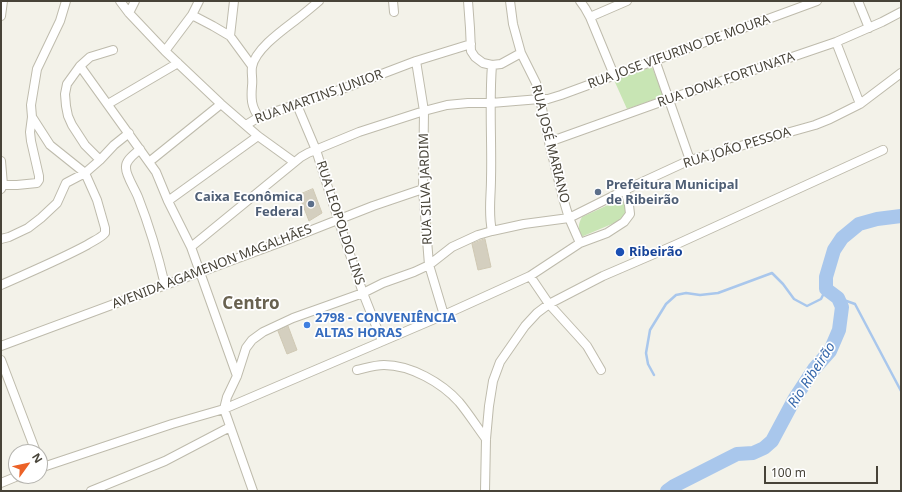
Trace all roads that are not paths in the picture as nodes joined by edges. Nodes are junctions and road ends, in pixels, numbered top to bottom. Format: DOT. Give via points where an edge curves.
graph roads {
  1 [pos="3,1"];
  2 [pos="66,1"];
  3 [pos="120,1"];
  4 [pos="135,1"];
  5 [pos="199,1"];
  6 [pos="234,1"];
  7 [pos="319,1"];
  8 [pos="392,1"];
  9 [pos="468,1"];
  10 [pos="510,1"];
  11 [pos="580,1"];
  12 [pos="627,1"];
  13 [pos="817,1"];
  14 [pos="858,1"];
  15 [pos="394,12"];
  16 [pos="901,12"];
  17 [pos="129,13"];
  18 [pos="1,16"];
  19 [pos="192,16"];
  20 [pos="590,17"];
  21 [pos="869,28"];
  22 [pos="230,36"];
  23 [pos="836,42"];
  24 [pos="471,44"];
  25 [pos="113,50"];
  26 [pos="166,51"];
  27 [pos="521,53"];
  28 [pos="655,60"];
  29 [pos="416,61"];
  30 [pos="178,63"];
  31 [pos="492,65"];
  32 [pos="80,66"];
  33 [pos="252,66"];
  34 [pos="901,73"];
  35 [pos="614,75"];
  36 [pos="540,99"];
  37 [pos="669,99"];
  38 [pos="491,103"];
  39 [pos="108,104"];
  40 [pos="221,104"];
  41 [pos="860,104"];
  42 [pos="297,105"];
  43 [pos="424,111"];
  44 [pos="32,117"];
  45 [pos="259,117"];
  46 [pos="246,126"];
  47 [pos="129,133"];
  48 [pos="258,136"];
  49 [pos="548,142"];
  50 [pos="140,149"];
  51 [pos="316,150"];
  52 [pos="883,150"];
  53 [pos="100,160"];
  54 [pos="690,160"];
  55 [pos="1,162"];
  56 [pos="149,162"];
  57 [pos="294,162"];
  58 [pos="85,173"];
  59 [pos="2,187"];
  60 [pos="423,189"];
  61 [pos="625,190"];
  62 [pos="168,201"];
  63 [pos="569,218"];
  64 [pos="338,219"];
  65 [pos="492,231"];
  66 [pos="1,239"];
  67 [pos="580,243"];
  68 [pos="191,247"];
  69 [pos="428,265"];
  70 [pos="199,272"];
  71 [pos="530,276"];
  72 [pos="1,285"];
  73 [pos="165,285"];
  74 [pos="363,293"];
  75 [pos="549,304"];
  76 [pos="444,315"];
  77 [pos="382,341"];
  78 [pos="1,346"];
  79 [pos="1,360"];
  80 [pos="357,370"];
  81 [pos="601,370"];
  82 [pos="237,376"];
  83 [pos="224,409"];
  84 [pos="230,427"];
  85 [pos="486,439"];
  86 [pos="33,444"];
  87 [pos="48,463"];
  88 [pos="91,491"];
  89 [pos="253,491"];
  90 [pos="485,491"];
  1 -- 18 [label="street"];
  2 -- 44 [label="street" via="60,21 38,69 31,105"];
  3 -- 17 [label="street, RUA MARTINS JUNIOR"];
  4 -- 17 [label="street"];
  5 -- 19 [label="street"];
  6 -- 22 [label="street"];
  7 -- 33 [label="street" via="273,38 259,52"];
  8 -- 15 [label="street"];
  9 -- 24 [label="street"];
  10 -- 27 [label="street, RUA JOSÉ MARIANO"];
  11 -- 20 [label="street"];
  12 -- 20 [label="street"];
  13 -- 28 [label="street, RUA JOSE VIFURINO DE MOURA"];
  14 -- 21 [label="street"];
  16 -- 21 [label="street, RUA DONA FORTUNATA"];
  17 -- 26 [label="street, RUA MARTINS JUNIOR"];
  19 -- 22 [label="street"];
  19 -- 26 [label="street"];
  20 -- 35 [label="street"];
  21 -- 23 [label="street, RUA DONA FORTUNATA"];
  22 -- 33 [label="street"];
  23 -- 37 [label="street, RUA DONA FORTUNATA"];
  23 -- 41 [label="street"];
  24 -- 29 [label="street, RUA MARTINS JUNIOR"];
  24 -- 31 [label="street" via="471,51 475,57 483,63"];
  25 -- 32 [label="street" via="90,57"];
  26 -- 30 [label="street, RUA MARTINS JUNIOR"];
  27 -- 31 [label="street" via="501,64"];
  27 -- 36 [label="street, RUA JOSÉ MARIANO" via="536,83"];
  28 -- 35 [label="street, RUA JOSE VIFURINO DE MOURA"];
  28 -- 37 [label="street"];
  29 -- 42 [label="street, RUA MARTINS JUNIOR"];
  29 -- 43 [label="street, RUA SILVA JARDIM"];
  30 -- 39 [label="street"];
  30 -- 40 [label="street, RUA MARTINS JUNIOR"];
  31 -- 38 [label="street"];
  32 -- 39 [label="street"];
  32 -- 53 [label="street" via="67,84 65,94 68,116 85,144"];
  33 -- 45 [label="street" via="252,103"];
  34 -- 41 [label="street, RUA JOÃO PESSOA"];
  35 -- 36 [label="street, RUA JOSE VIFURINO DE MOURA" via="561,95"];
  36 -- 38 [label="street, RUA JOSE VIFURINO DE MOURA"];
  36 -- 49 [label="street, RUA JOSÉ MARIANO"];
  37 -- 49 [label="street, RUA DONA FORTUNATA"];
  37 -- 54 [label="street"];
  38 -- 43 [label="street, RUA JOSE VIFURINO DE MOURA" via="447,105"];
  38 -- 65 [label="street" via="489,217"];
  39 -- 47 [label="street"];
  40 -- 46 [label="street, RUA MARTINS JUNIOR"];
  40 -- 56 [label="street"];
  41 -- 54 [label="street, RUA JOÃO PESSOA" via="815,125"];
  42 -- 45 [label="street, RUA MARTINS JUNIOR"];
  42 -- 51 [label="street, RUA LEOPOLDO LINS"];
  43 -- 51 [label="street, RUA JOSE VIFURINO DE MOURA" via="359,132"];
  43 -- 60 [label="street, RUA SILVA JARDIM"];
  44 -- 58 [label="street" via="50,145"];
  44 -- 59 [label="street" via="30,132 39,180 37,183"];
  45 -- 46 [label="street, RUA MARTINS JUNIOR"];
  46 -- 48 [label="street"];
  47 -- 50 [label="street"];
  47 -- 53 [label="street"];
  48 -- 57 [label="street"];
  48 -- 62 [label="street"];
  49 -- 63 [label="street, RUA JOSÉ MARIANO"];
  50 -- 56 [label="street"];
  50 -- 73 [label="street" via="127,162 126,168 149,229"];
  51 -- 57 [label="street, RUA JOSE VIFURINO DE MOURA"];
  51 -- 64 [label="street, RUA LEOPOLDO LINS"];
  52 -- 75 [label="street" via="603,276"];
  53 -- 58 [label="street"];
  54 -- 61 [label="street, RUA JOÃO PESSOA"];
  55 -- 59 [label="street"];
  56 -- 62 [label="street"];
  57 -- 68 [label="street, RUA JOSE VIFURINO DE MOURA"];
  58 -- 66 [label="street" via="66,183 58,203 41,218 28,228"];
  58 -- 72 [label="street" via="97,200 105,232 81,248"];
  60 -- 64 [label="street, AVENIDA AGAMENON MAGALHÃES"];
  60 -- 69 [label="street, RUA SILVA JARDIM"];
  61 -- 63 [label="street, RUA JOÃO PESSOA"];
  61 -- 67 [label="street" via="630,214 624,222 607,233"];
  62 -- 68 [label="street"];
  63 -- 65 [label="street, RUA JOÃO PESSOA"];
  63 -- 67 [label="street, RUA JOSÉ MARIANO"];
  64 -- 70 [label="street, AVENIDA AGAMENON MAGALHÃES"];
  64 -- 74 [label="street, RUA LEOPOLDO LINS"];
  65 -- 69 [label="street, RUA JOÃO PESSOA" via="452,247"];
  67 -- 71 [label="street"];
  68 -- 70 [label="street"];
  69 -- 74 [label="street, RUA JOÃO PESSOA"];
  69 -- 76 [label="street, RUA SILVA JARDIM"];
  70 -- 73 [label="street, AVENIDA AGAMENON MAGALHÃES"];
  70 -- 82 [label="street"];
  71 -- 75 [label="street"];
  71 -- 76 [label="street"];
  73 -- 78 [label="street, AVENIDA AGAMENON MAGALHÃES"];
  74 -- 77 [label="street, RUA LEOPOLDO LINS"];
  74 -- 82 [label="street, RUA JOÃO PESSOA" via="262,332 246,348"];
  75 -- 81 [label="street" via="587,346"];
  75 -- 85 [label="street" via="525,326 500,362 493,381"];
  76 -- 77 [label="street"];
  77 -- 83 [label="street"];
  79 -- 86 [label="street"];
  80 -- 85 [label="street" via="384,365 418,372 449,393"];
  82 -- 83 [label="street, RUA JOÃO PESSOA"];
  83 -- 84 [label="street"];
  83 -- 87 [label="street"];
  84 -- 88 [label="street" via="165,461"];
  84 -- 89 [label="street"];
  85 -- 90 [label="street"];
}
